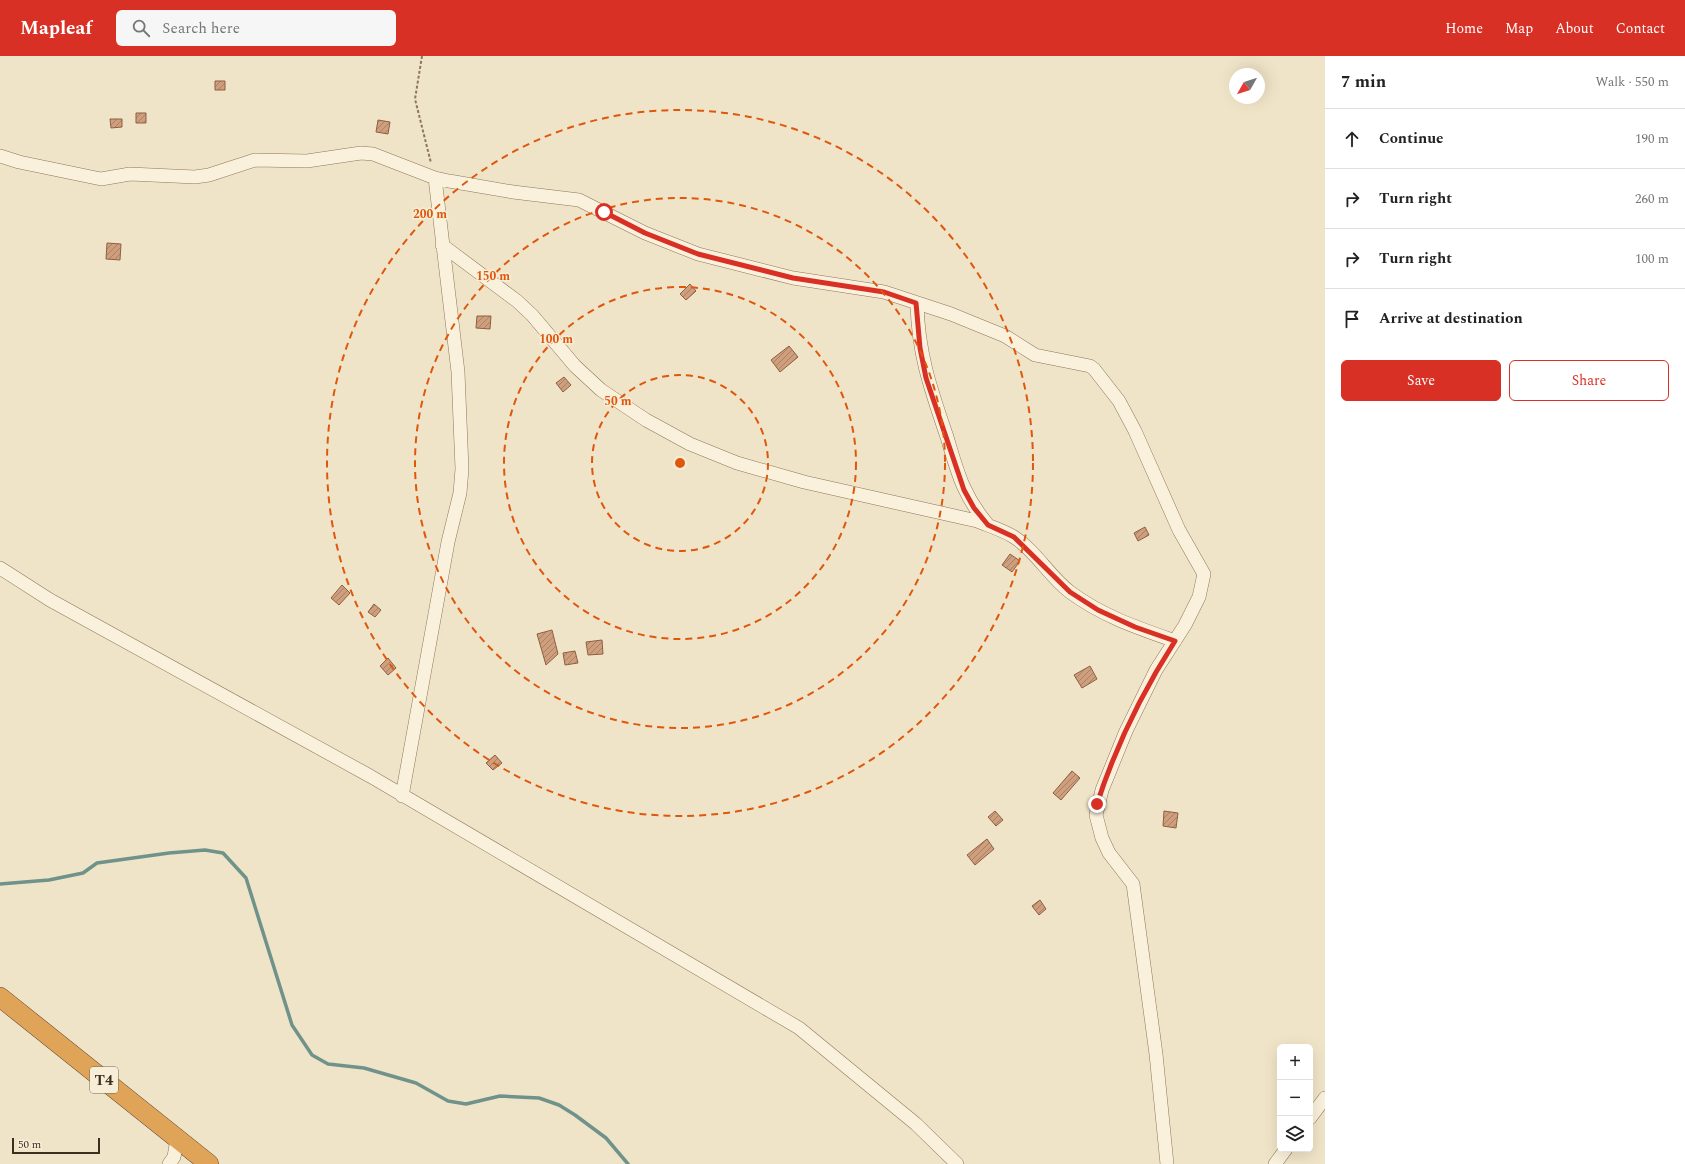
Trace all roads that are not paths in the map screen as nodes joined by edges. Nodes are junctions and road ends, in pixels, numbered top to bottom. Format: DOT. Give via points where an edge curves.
graph roads {
  1 [pos="0,156"];
  2 [pos="435,178"];
  3 [pos="442,245"];
  4 [pos="916,303"];
  5 [pos="988,525"];
  6 [pos="0,568"];
  7 [pos="1175,641"];
  8 [pos="402,796"];
  9 [pos="0,996"];
  10 [pos="1325,1098"];
  11 [pos="1312,1116"];
  12 [pos="177,1139"];
  13 [pos="1284,1152"];
  14 [pos="169,1164"];
  15 [pos="208,1164"];
  16 [pos="957,1164"];
  17 [pos="1167,1164"];
  18 [pos="1275,1164"];
  1 -- 2 [label="street" via="101,179 130,174 195,177 255,160 307,160 361,153 373,154"];
  2 -- 3 [label="street"];
  2 -- 4 [label="street" via="513,192 579,200 645,233 698,254 793,278 884,292"];
  3 -- 5 [label="street" via="517,300 575,366 601,390 646,420 690,444 737,463 797,480"];
  3 -- 8 [label="street" via="458,372 462,469 460,493 448,542"];
  4 -- 5 [label="street" via="920,348 936,409 964,490"];
  4 -- 7 [label="street" via="1005,336 1035,355 1090,366 1119,401 1179,530 1204,574 1199,597"];
  5 -- 7 [label="street" via="1014,537 1070,592 1098,610"];
  6 -- 8 [label="street" via="50,600"];
  7 -- 17 [label="street" via="1156,670 1126,731 1102,790 1096,815 1109,853 1133,884 1154,1039"];
  8 -- 16 [label="street" via="799,1028 916,1124"];
  9 -- 12 [label="highway, T4"];
  10 -- 11 [label="street"];
  12 -- 14 [label="street" via="174,1157"];
  12 -- 15 [label="highway, T4"];
  13 -- 18 [label="street"];
}
